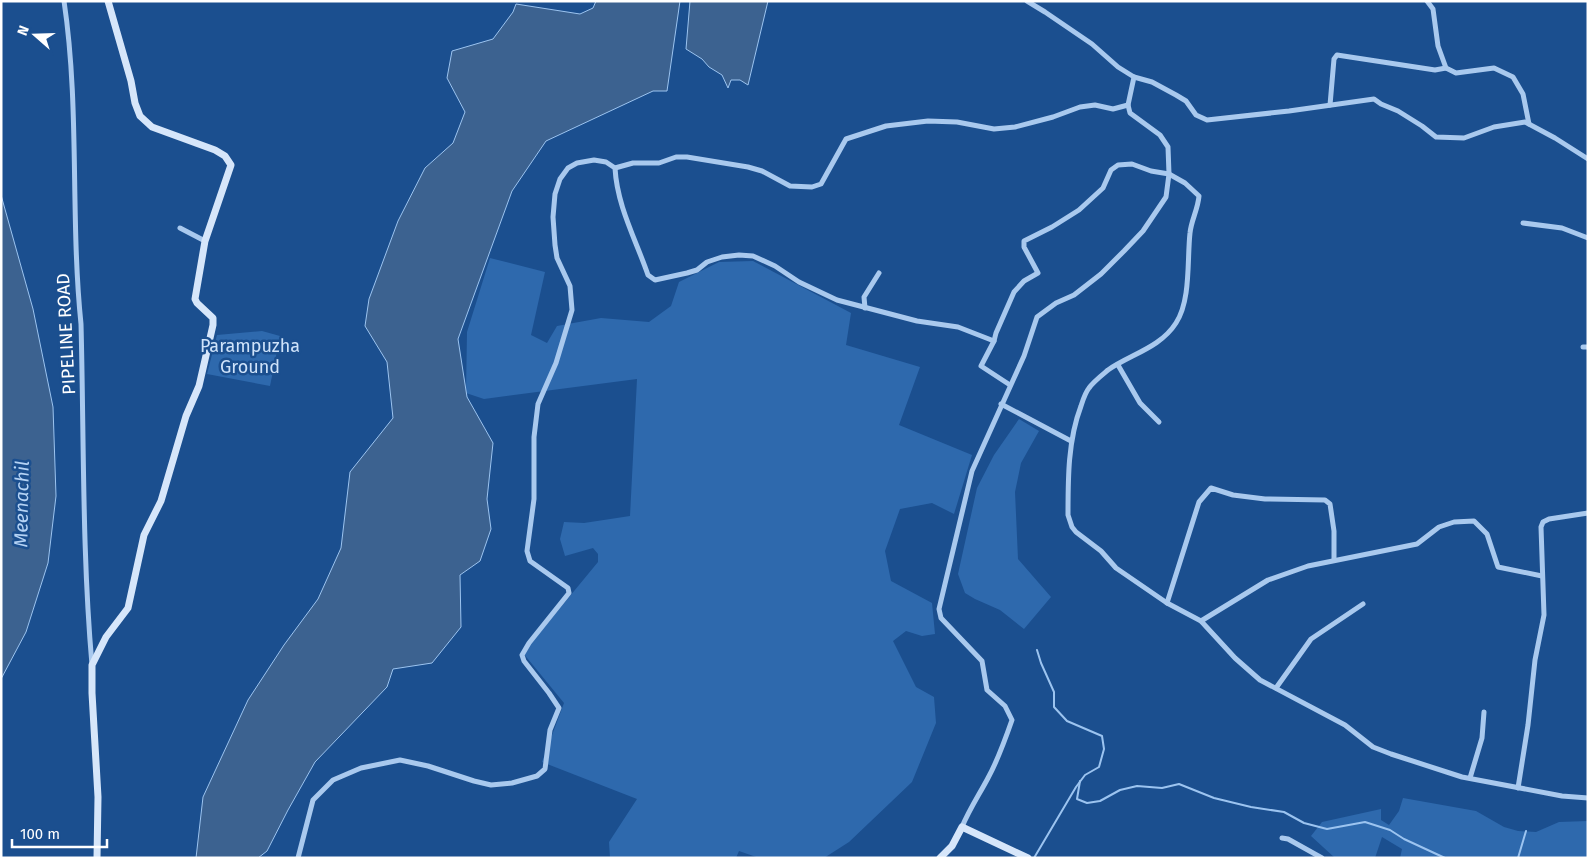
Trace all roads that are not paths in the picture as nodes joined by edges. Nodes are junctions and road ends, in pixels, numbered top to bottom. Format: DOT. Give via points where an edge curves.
graph roads {
  1 [pos="64,1"];
  2 [pos="108,1"];
  3 [pos="1027,1"];
  4 [pos="1427,1"];
  5 [pos="1446,68"];
  6 [pos="1134,77"];
  7 [pos="1128,105"];
  8 [pos="1330,105"];
  9 [pos="1529,124"];
  10 [pos="1588,159"];
  11 [pos="615,168"];
  12 [pos="1169,174"];
  13 [pos="1523,223"];
  14 [pos="180,228"];
  15 [pos="1588,238"];
  16 [pos="205,241"];
  17 [pos="879,272"];
  18 [pos="865,308"];
  19 [pos="994,341"];
  20 [pos="1118,365"];
  21 [pos="1010,385"];
  22 [pos="1001,404"];
  23 [pos="1158,422"];
  24 [pos="1072,441"];
  25 [pos="1588,513"];
  26 [pos="1334,560"];
  27 [pos="1542,576"];
  28 [pos="1167,603"];
  29 [pos="1363,604"];
  30 [pos="1201,622"];
  31 [pos="92,665"];
  32 [pos="1276,688"];
  33 [pos="1484,712"];
  34 [pos="1470,778"];
  35 [pos="1518,788"];
  36 [pos="1588,798"];
  37 [pos="962,827"];
  38 [pos="1282,838"];
  39 [pos="97,858"];
  40 [pos="298,858"];
  41 [pos="940,858"];
  42 [pos="1028,858"];
  43 [pos="1322,858"];
  1 -- 31 [label="street, PIPELINE ROAD" via="73,114 85,546"];
  2 -- 16 [label="main road" via="140,116 152,127 215,150 225,156 230,165"];
  3 -- 6 [label="street" via="1092,44"];
  4 -- 5 [label="street" via="1432,9 1438,46"];
  5 -- 8 [label="street" via="1434,70 1337,55"];
  5 -- 9 [label="street" via="1456,73 1494,68 1513,77 1523,94"];
  6 -- 7 [label="street"];
  6 -- 8 [label="street" via="1152,82 1186,101 1196,115 1207,120"];
  7 -- 11 [label="street" via="1113,109 1095,105 1080,107 1015,127 994,129 928,121 886,126 846,139 821,184 812,187 790,186 762,171 739,164 687,157"];
  7 -- 12 [label="street" via="1130,113 1160,135 1168,147"];
  8 -- 9 [label="street" via="1374,99 1436,137 1464,138 1494,127"];
  9 -- 10 [label="street"];
  11 -- 18 [label="street" via="625,216 648,275 655,280 697,270 722,257 753,256 826,296"];
  11 -- 40 [label="street" via="594,160 568,168 560,179 553,217 557,258 570,286 572,310 556,363 538,404 534,437 534,499 527,552 530,561 568,588 569,593 522,655 559,708 550,730 544,769 537,776 491,785 400,760 361,768 333,780 313,800"];
  12 -- 19 [label="street" via="1132,164 1118,165 1111,170 1103,188 1080,210 1024,240 1024,247 1038,273 1014,292"];
  12 -- 20 [label="street" via="1199,196 1190,231 1184,306 1168,334"];
  12 -- 21 [label="street" via="1166,197 1124,251 1074,295 1037,317"];
  13 -- 15 [label="street" via="1562,228"];
  14 -- 16 [label="street"];
  16 -- 31 [label="main road" via="195,301 213,318 213,325 199,386 186,416 160,501 144,535 128,608 106,637"];
  17 -- 18 [label="street" via="864,297"];
  18 -- 19 [label="street" via="958,327"];
  19 -- 21 [label="street" via="981,366"];
  20 -- 23 [label="street" via="1140,402"];
  20 -- 24 [label="street" via="1089,388 1075,422"];
  21 -- 22 [label="street"];
  22 -- 24 [label="street"];
  22 -- 37 [label="street" via="972,471 939,609 941,618 982,661 987,690 1005,706 1012,720 988,780"];
  24 -- 28 [label="street" via="1068,515 1072,527 1116,568"];
  25 -- 27 [label="street" via="1544,522 1541,527"];
  26 -- 27 [label="street" via="1417,544 1439,527 1474,521 1487,534 1498,567"];
  26 -- 28 [label="street" via="1330,504 1325,500 1265,499 1211,488 1199,502"];
  26 -- 30 [label="street" via="1268,580"];
  27 -- 35 [label="street" via="1544,615"];
  28 -- 30 [label="street"];
  29 -- 32 [label="street" via="1311,640"];
  30 -- 32 [label="street" via="1235,658 1260,680"];
  31 -- 39 [label="main road" via="98,797"];
  32 -- 34 [label="street" via="1345,725 1373,747"];
  33 -- 34 [label="street" via="1482,738"];
  34 -- 35 [label="street"];
  35 -- 36 [label="street"];
  37 -- 41 [label="main road" via="952,846"];
  37 -- 42 [label="main road"];
  38 -- 43 [label="street"];
}
